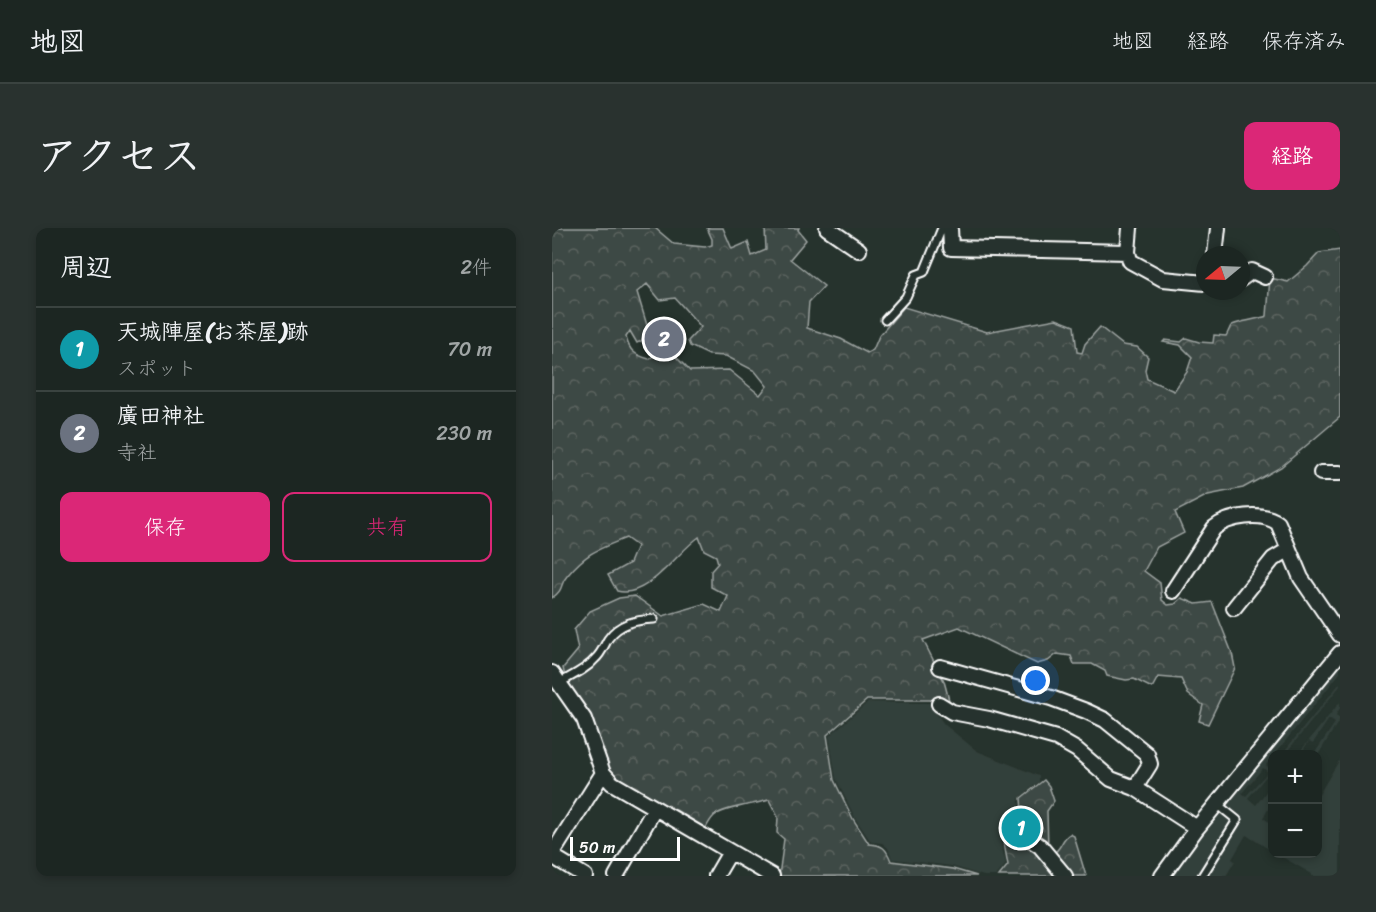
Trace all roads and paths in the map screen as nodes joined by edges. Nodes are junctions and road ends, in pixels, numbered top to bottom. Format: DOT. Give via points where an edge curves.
graph roads {
  1 [pos="827,228"];
  2 [pos="942,228"];
  3 [pos="950,228"];
  4 [pos="1130,228"];
  5 [pos="1218,228"];
  6 [pos="1216,246"];
  7 [pos="858,250"];
  8 [pos="1128,252"];
  9 [pos="1250,272"];
  10 [pos="1265,277"];
  11 [pos="1196,282"];
  12 [pos="885,320"];
  13 [pos="1321,473"];
  14 [pos="1340,473"];
  15 [pos="1288,550"];
  16 [pos="1173,591"];
  17 [pos="1234,608"];
  18 [pos="654,619"];
  19 [pos="1340,635"];
  20 [pos="1340,652"];
  21 [pos="940,667"];
  22 [pos="556,678"];
  23 [pos="939,704"];
  24 [pos="603,773"];
  25 [pos="1135,788"];
  26 [pos="1217,804"];
  27 [pos="655,808"];
  28 [pos="1197,828"];
  29 [pos="1014,829"];
  30 [pos="554,848"];
  31 [pos="730,852"];
  32 [pos="585,876"];
  33 [pos="616,876"];
  34 [pos="716,876"];
  35 [pos="772,876"];
  36 [pos="1065,876"];
  37 [pos="1162,876"];
  38 [pos="1202,876"];
  1 -- 7 [label="street"];
  2 -- 12 [label="lane" via="924,272 916,275 906,297"];
  3 -- 8 [label="street" via="951,248"];
  4 -- 8 [label="street"];
  5 -- 6 [label="street"];
  8 -- 11 [label="street" via="1130,261 1163,279"];
  9 -- 10 [label="street"];
  13 -- 14 [label="street"];
  15 -- 16 [label="street" via="1274,520 1253,517 1220,523"];
  15 -- 17 [label="street" via="1272,559"];
  15 -- 19 [label="street" via="1301,578"];
  18 -- 22 [label="lane" via="634,620 621,627 590,665"];
  20 -- 26 [label="street"];
  21 -- 25 [label="street" via="1051,698 1105,720 1147,754 1150,764"];
  22 -- 24 [label="street" via="584,719"];
  23 -- 25 [label="street" via="952,712 1056,738 1111,779"];
  24 -- 27 [label="street" via="612,783"];
  24 -- 30 [label="street"];
  25 -- 28 [label="street"];
  26 -- 28 [label="street"];
  26 -- 38 [label="lane" via="1238,820"];
  27 -- 31 [label="street"];
  27 -- 33 [label="street"];
  28 -- 37 [label="street"];
  29 -- 36 [label="street" via="1040,846"];
  30 -- 32 [label="street"];
  31 -- 34 [label="street"];
  31 -- 35 [label="street"];
}
